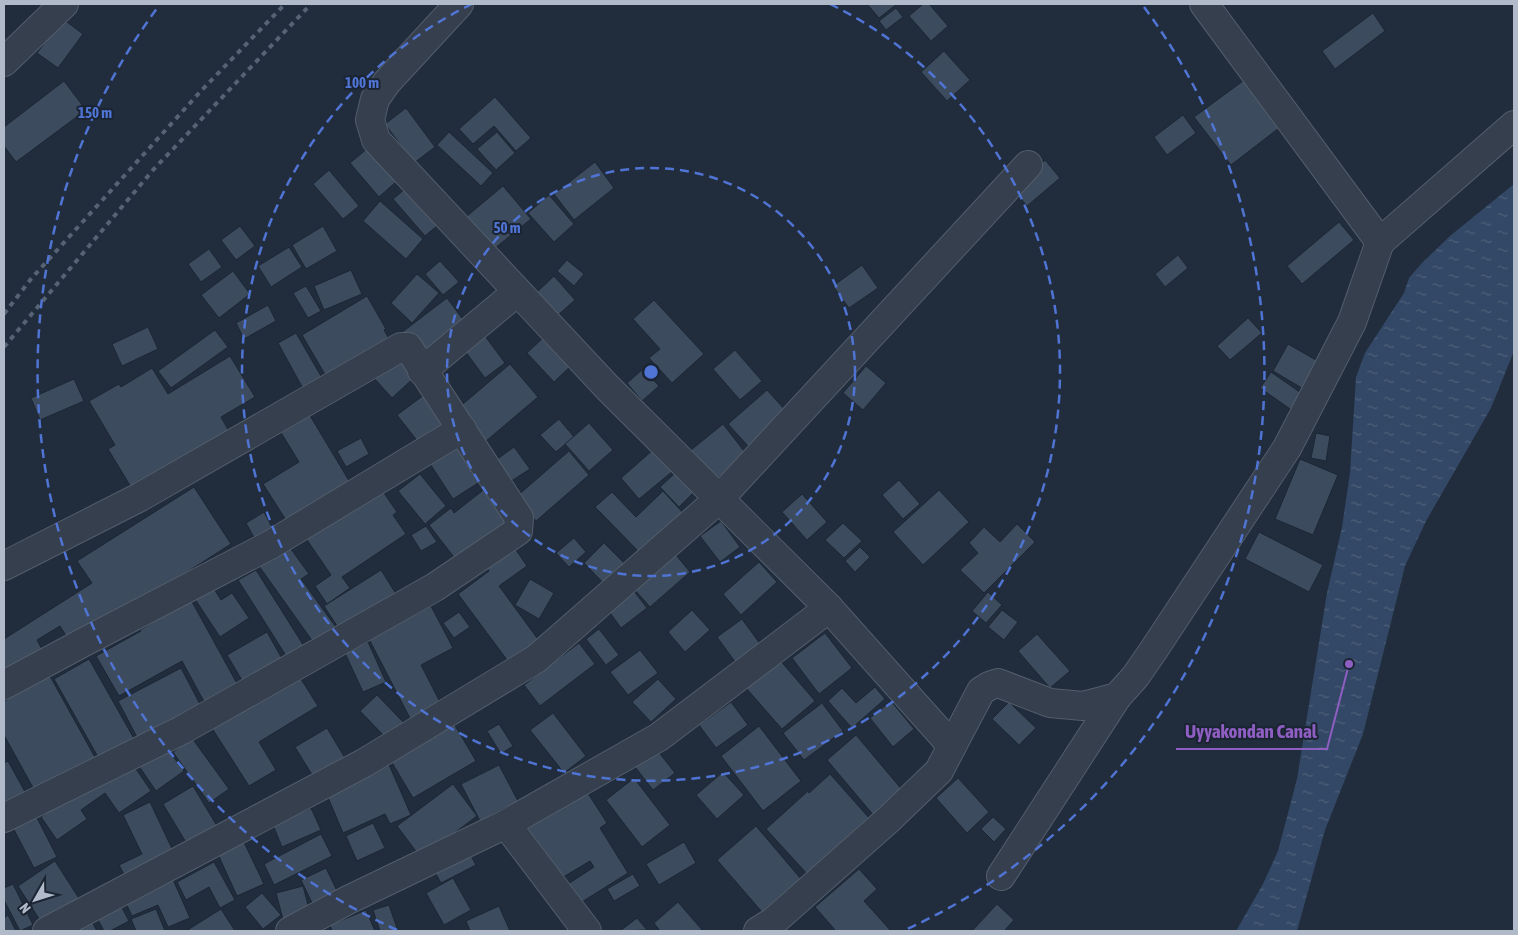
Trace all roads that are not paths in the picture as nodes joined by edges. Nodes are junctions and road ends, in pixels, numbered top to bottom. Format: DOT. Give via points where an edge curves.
graph roads {
  1 [pos="64,4"];
  2 [pos="459,4"];
  3 [pos="1204,4"];
  4 [pos="4,62"];
  5 [pos="1514,125"];
  6 [pos="1028,165"];
  7 [pos="1380,242"];
  8 [pos="517,292"];
  9 [pos="422,370"];
  10 [pos="462,429"];
  11 [pos="720,498"];
  12 [pos="4,566"];
  13 [pos="829,608"];
  14 [pos="4,686"];
  15 [pos="1117,697"];
  16 [pos="952,746"];
  17 [pos="4,818"];
  18 [pos="506,824"];
  19 [pos="1001,876"];
  20 [pos="47,931"];
  21 [pos="290,931"];
  22 [pos="587,931"];
  23 [pos="758,931"];
  1 -- 4 [label="street"];
  2 -- 8 [label="street" via="387,82 375,100 370,120 376,140"];
  3 -- 7 [label="street"];
  5 -- 7 [label="street"];
  6 -- 11 [label="street"];
  7 -- 15 [label="street" via="1352,322 1287,448 1154,651"];
  8 -- 9 [label="street"];
  8 -- 11 [label="street"];
  9 -- 10 [label="street"];
  9 -- 12 [label="street" via="408,347 401,347 140,497"];
  10 -- 14 [label="street" via="270,545"];
  10 -- 17 [label="street" via="519,518 518,531 435,587 182,730"];
  11 -- 13 [label="street"];
  11 -- 20 [label="street" via="536,660 364,763"];
  13 -- 16 [label="street"];
  13 -- 18 [label="street" via="659,737"];
  15 -- 16 [label="street" via="1083,706 1050,703 998,683 981,690"];
  15 -- 19 [label="street"];
  16 -- 23 [label="street" via="939,771 889,819 774,921"];
  18 -- 21 [label="street"];
  18 -- 22 [label="street"];
}
